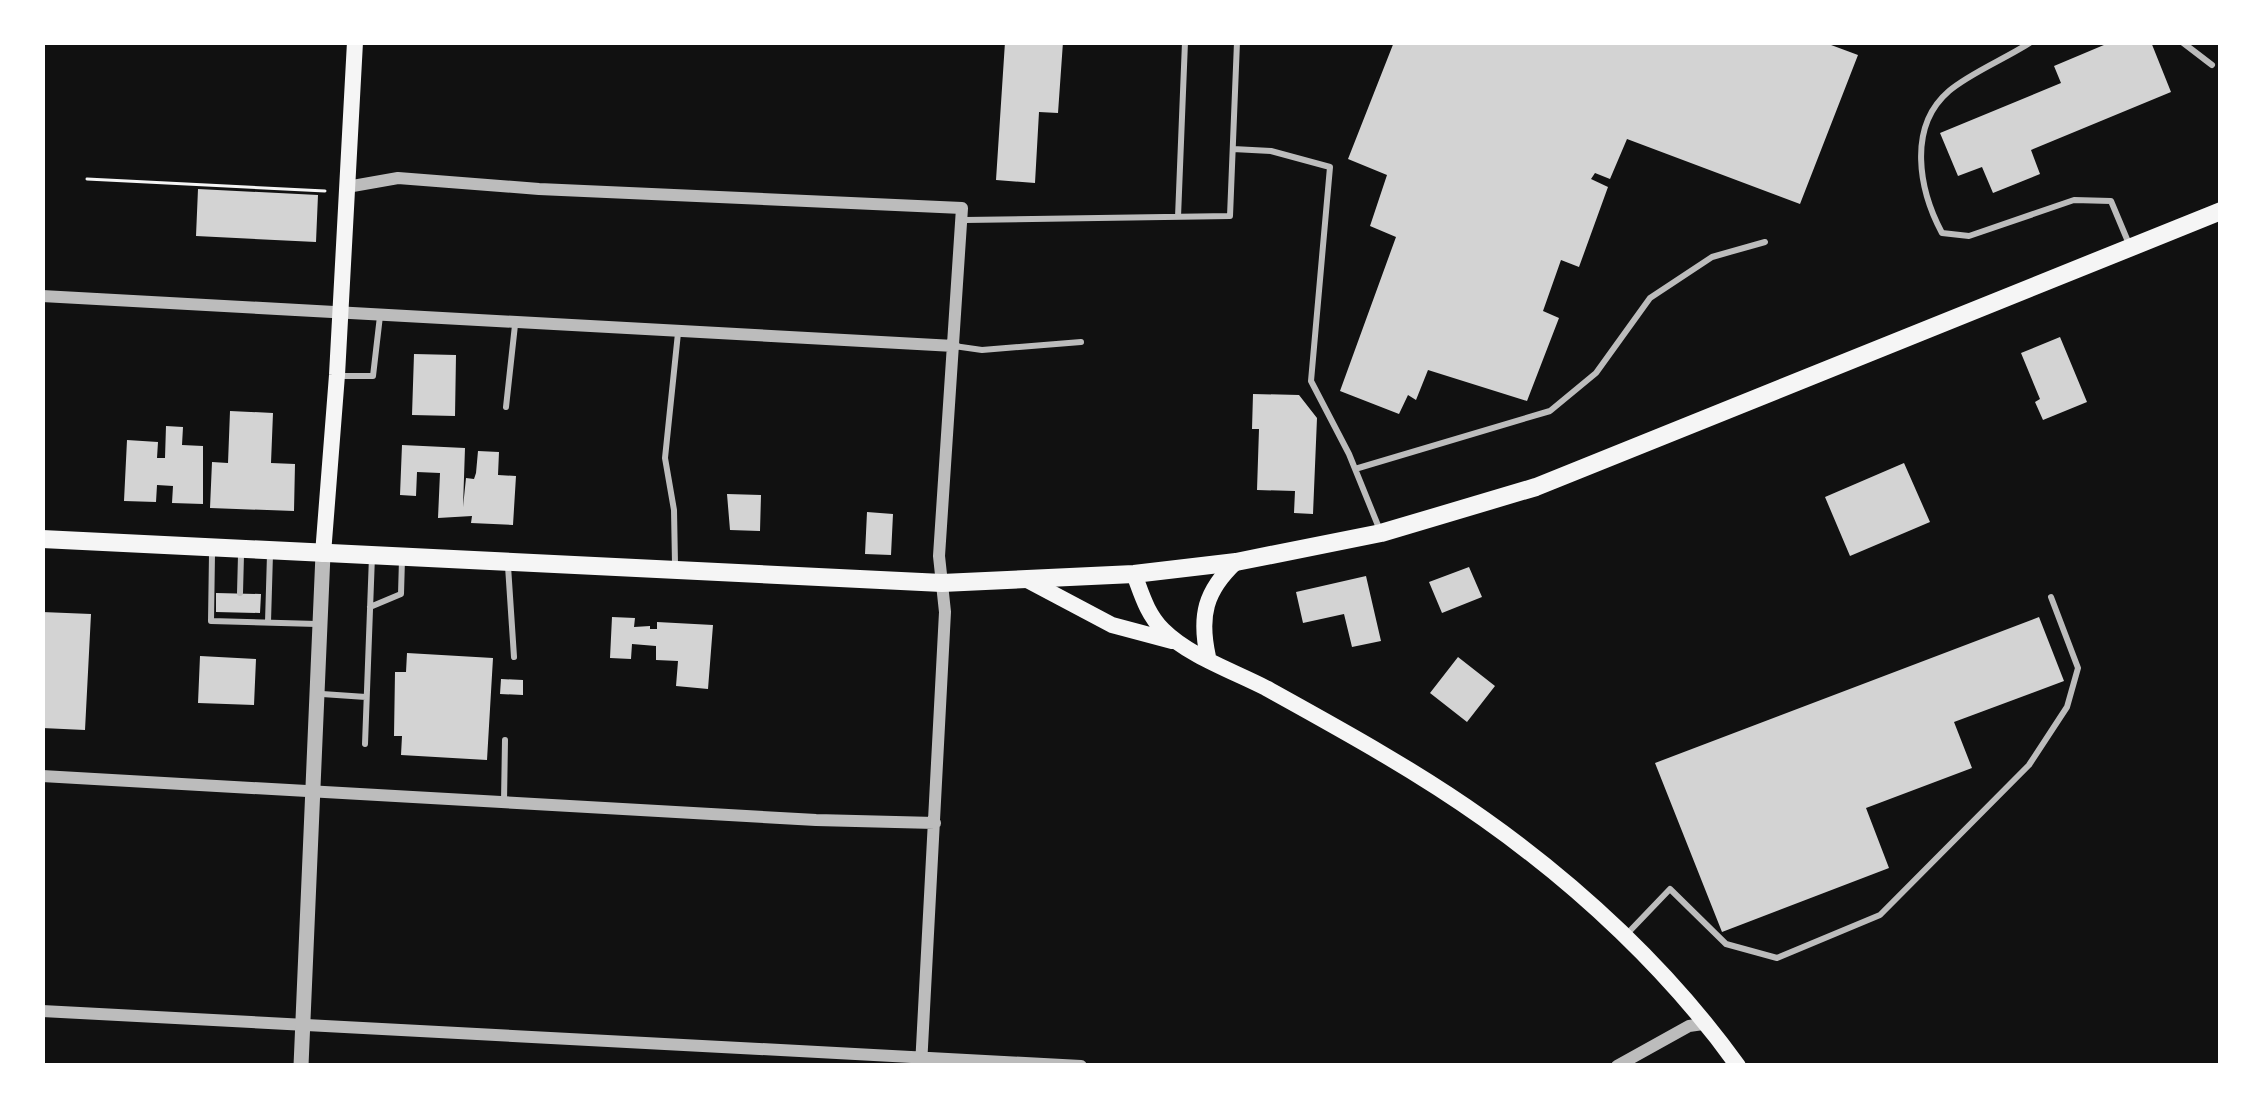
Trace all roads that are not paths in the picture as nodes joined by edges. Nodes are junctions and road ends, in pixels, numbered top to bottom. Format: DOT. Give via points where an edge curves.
graph roads {
  1 [pos="355,42"];
  2 [pos="1185,42"];
  3 [pos="1237,42"];
  4 [pos="2031,42"];
  5 [pos="2182,42"];
  6 [pos="2212,65"];
  7 [pos="1233,149"];
  8 [pos="347,187"];
  9 [pos="2221,211"];
  10 [pos="962,214"];
  11 [pos="1178,217"];
  12 [pos="1765,242"];
  13 [pos="2131,248"];
  14 [pos="42,296"];
  15 [pos="339,314"];
  16 [pos="380,316"];
  17 [pos="516,322"];
  18 [pos="678,329"];
  19 [pos="1081,342"];
  20 [pos="954,346"];
  21 [pos="338,375"];
  22 [pos="506,407"];
  23 [pos="1355,469"];
  24 [pos="1381,533"];
  25 [pos="42,539"];
  26 [pos="212,548"];
  27 [pos="241,550"];
  28 [pos="270,551"];
  29 [pos="323,554"];
  30 [pos="372,556"];
  31 [pos="402,557"];
  32 [pos="508,562"];
  33 [pos="1236,562"];
  34 [pos="675,570"];
  35 [pos="1134,574"];
  36 [pos="1029,581"];
  37 [pos="942,583"];
  38 [pos="240,593"];
  39 [pos="2051,597"];
  40 [pos="370,607"];
  41 [pos="268,622"];
  42 [pos="321,624"];
  43 [pos="1177,643"];
  44 [pos="514,657"];
  45 [pos="1208,657"];
  46 [pos="318,694"];
  47 [pos="366,697"];
  48 [pos="505,740"];
  49 [pos="365,744"];
  50 [pos="42,776"];
  51 [pos="314,792"];
  52 [pos="504,802"];
  53 [pos="935,823"];
  54 [pos="1624,938"];
  55 [pos="42,1010"];
  56 [pos="304,1023"];
  57 [pos="1703,1024"];
  58 [pos="921,1062"];
  59 [pos="301,1066"];
  60 [pos="1081,1066"];
  61 [pos="1617,1066"];
  62 [pos="1738,1066"];
  1 -- 8 [label="main road"];
  2 -- 11 [label="lane"];
  3 -- 7 [label="lane"];
  4 -- 13 [label="lane" via="1949,91 1930,115 1922,173 1935,220 1942,233 1969,236 2074,200 2110,201"];
  5 -- 6 [label="lane"];
  7 -- 11 [label="lane" via="1230,216"];
  7 -- 23 [label="lane" via="1330,167 1311,381"];
  8 -- 10 [label="street" via="398,178"];
  8 -- 15 [label="main road"];
  9 -- 13 [label="main road"];
  10 -- 11 [label="lane"];
  10 -- 20 [label="street"];
  12 -- 23 [label="lane" via="1712,257 1650,298 1596,373 1550,411"];
  13 -- 24 [label="main road" via="1536,487"];
  14 -- 15 [label="street"];
  15 -- 16 [label="street"];
  15 -- 21 [label="main road"];
  16 -- 17 [label="street"];
  16 -- 21 [label="lane" via="374,376"];
  17 -- 18 [label="street"];
  17 -- 22 [label="lane"];
  18 -- 20 [label="street"];
  18 -- 34 [label="lane" via="665,458"];
  19 -- 20 [label="lane"];
  20 -- 37 [label="street"];
  21 -- 29 [label="main road"];
  23 -- 24 [label="lane"];
  24 -- 33 [label="main road"];
  25 -- 26 [label="main road"];
  26 -- 27 [label="main road"];
  26 -- 41 [label="lane" via="211,621"];
  27 -- 28 [label="main road"];
  27 -- 38 [label="lane"];
  28 -- 29 [label="main road"];
  28 -- 41 [label="lane"];
  29 -- 30 [label="main road"];
  29 -- 42 [label="street"];
  30 -- 31 [label="main road"];
  30 -- 40 [label="lane"];
  31 -- 32 [label="main road"];
  31 -- 40 [label="lane" via="400,594"];
  32 -- 34 [label="main road"];
  32 -- 44 [label="lane"];
  33 -- 35 [label="main road"];
  33 -- 45 [label="main road" via="1207,596"];
  34 -- 37 [label="main road"];
  35 -- 36 [label="main road"];
  35 -- 43 [label="main road" via="1148,610"];
  36 -- 37 [label="main road"];
  36 -- 43 [label="main road" via="1112,625"];
  37 -- 53 [label="street"];
  39 -- 54 [label="lane" via="2078,668 2067,707 2029,765 1880,914 1777,958 1726,944 1670,889"];
  40 -- 47 [label="lane"];
  41 -- 42 [label="lane"];
  42 -- 46 [label="street"];
  43 -- 45 [label="main road"];
  45 -- 54 [label="main road" via="1486,820"];
  46 -- 47 [label="lane"];
  46 -- 51 [label="street"];
  47 -- 49 [label="lane"];
  48 -- 52 [label="lane"];
  50 -- 51 [label="street"];
  51 -- 52 [label="street"];
  51 -- 56 [label="street"];
  52 -- 53 [label="street"];
  53 -- 58 [label="street"];
  54 -- 57 [label="main road"];
  55 -- 56 [label="street"];
  56 -- 58 [label="street"];
  56 -- 59 [label="street"];
  57 -- 61 [label="street"];
  57 -- 62 [label="main road"];
  58 -- 60 [label="street"];
}
